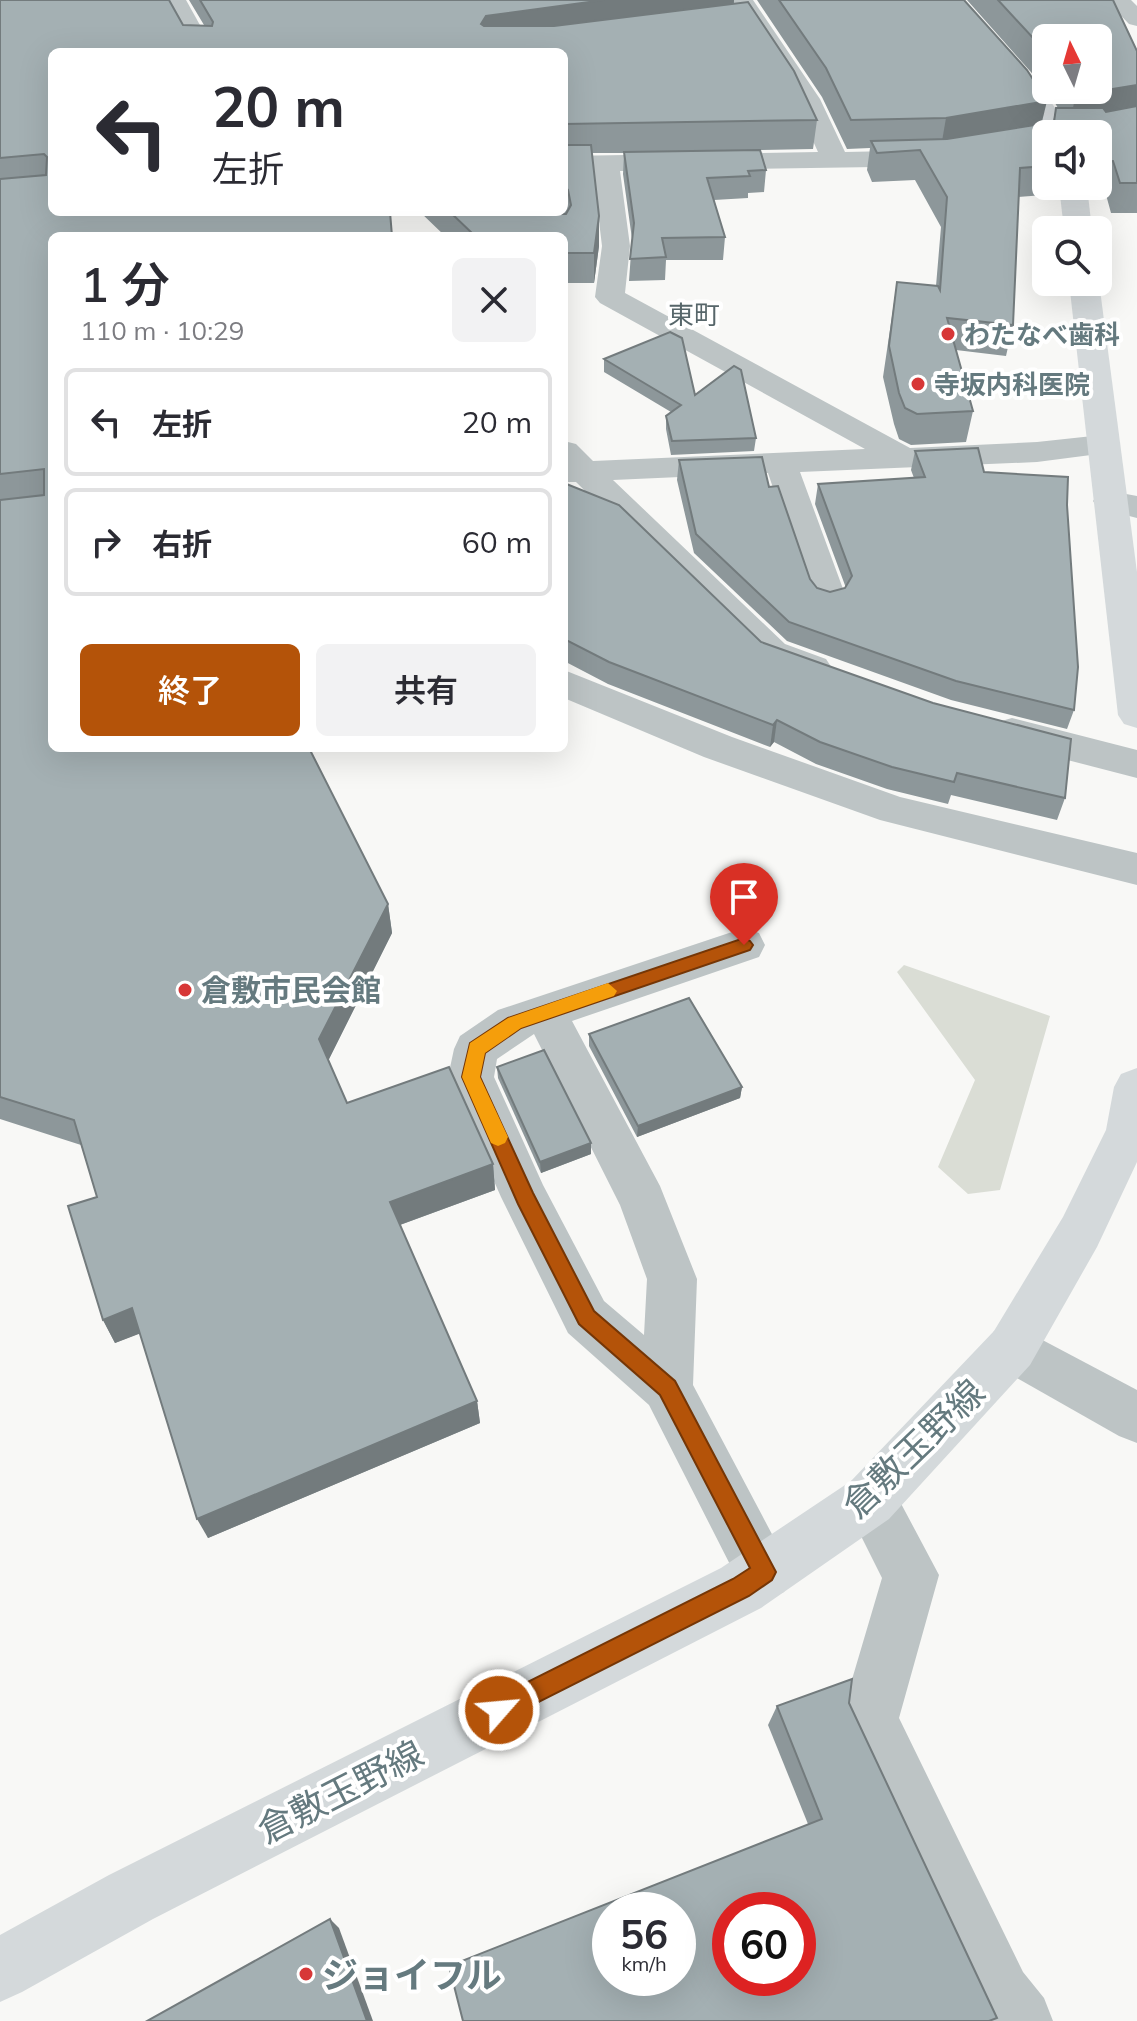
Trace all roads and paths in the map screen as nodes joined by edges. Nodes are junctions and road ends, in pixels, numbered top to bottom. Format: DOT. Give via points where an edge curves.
graph roads {
  1 [pos="174,0"];
  2 [pos="950,0"];
  3 [pos="1118,0"];
  4 [pos="747,10"];
  5 [pos="1137,19"];
  6 [pos="723,23"];
  7 [pos="201,48"];
  8 [pos="1059,120"];
  9 [pos="1032,142"];
  10 [pos="835,159"];
  11 [pos="605,162"];
  12 [pos="568,164"];
  13 [pos="1086,296"];
  14 [pos="1137,441"];
  15 [pos="1102,445"];
  16 [pos="899,455"];
  17 [pos="780,461"];
  18 [pos="571,465"];
  19 [pos="1124,504"];
  20 [pos="828,597"];
  21 [pos="843,678"];
  22 [pos="568,685"];
  23 [pos="1137,715"];
  24 [pos="986,725"];
  25 [pos="1137,764"];
  26 [pos="1137,869"];
  27 [pos="744,945"];
  28 [pos="545,1012"];
  29 [pos="1137,1087"];
  30 [pos="1012,1348"];
  31 [pos="667,1388"];
  32 [pos="1137,1418"];
  33 [pos="870,1500"];
  34 [pos="764,1572"];
  35 [pos="0,1970"];
  36 [pos="1021,2021"];
  1 -- 7 [label="street"];
  2 -- 8 [label="main road"];
  3 -- 5 [label="street"];
  4 -- 6 [label="street"];
  4 -- 10 [label="street" via="807,99"];
  9 -- 10 [label="street" via="941,158"];
  10 -- 11 [label="street"];
  11 -- 12 [label="street"];
  11 -- 16 [label="street" via="616,246 610,297"];
  13 -- 15 [label="main road"];
  14 -- 15 [label="main road"];
  15 -- 16 [label="street"];
  15 -- 19 [label="main road"];
  16 -- 17 [label="street"];
  17 -- 18 [label="street"];
  17 -- 20 [label="street"];
  18 -- 21 [label="street" via="772,653"];
  19 -- 23 [label="main road"];
  22 -- 26 [label="street" via="718,747 894,810"];
  24 -- 25 [label="street"];
  27 -- 28 [label="street"];
  28 -- 31 [label="street" via="643,1201 672,1279"];
  28 -- 31 [label="street" via="514,1023 476,1049 471,1077 586,1317"];
  29 -- 30 [label="main road, 倉敷玉野線" via="1123,1143 1080,1232"];
  30 -- 32 [label="street"];
  30 -- 33 [label="main road, 倉敷玉野線"];
  31 -- 34 [label="street"];
  33 -- 34 [label="main road, 倉敷玉野線"];
  33 -- 36 [label="street" via="911,1575 869,1720 1000,1995"];
  34 -- 35 [label="main road, 倉敷玉野線" via="131,1897"];
}
